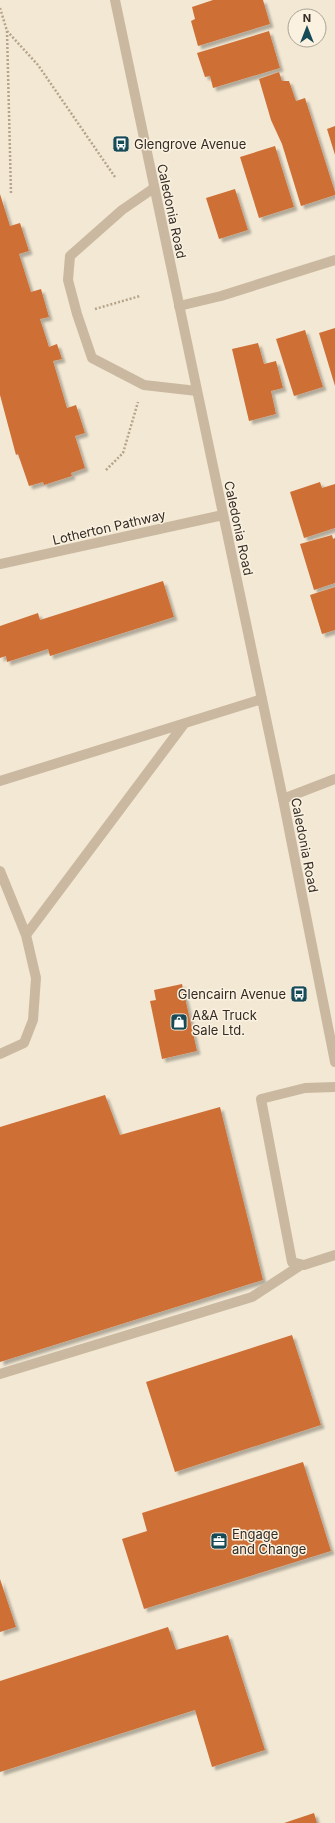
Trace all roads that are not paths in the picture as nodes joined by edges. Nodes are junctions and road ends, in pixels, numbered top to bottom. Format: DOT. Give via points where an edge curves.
graph roads {
  1 [pos="115,0"];
  2 [pos="154,188"];
  3 [pos="335,260"];
  4 [pos="179,306"];
  5 [pos="197,391"];
  6 [pos="223,515"];
  7 [pos="0,564"];
  8 [pos="262,700"];
  9 [pos="184,724"];
  10 [pos="335,779"];
  11 [pos="0,781"];
  12 [pos="283,799"];
  13 [pos="0,871"];
  14 [pos="26,935"];
  15 [pos="0,1054"];
  16 [pos="335,1062"];
  17 [pos="335,1087"];
  18 [pos="335,1255"];
  19 [pos="301,1264"];
  20 [pos="0,1374"];
  1 -- 2 [label="street, Caledonia Road"];
  2 -- 4 [label="street, Caledonia Road"];
  2 -- 5 [label="street" via="122,210 70,256 68,280 92,358 144,385"];
  3 -- 4 [label="street" via="221,296"];
  4 -- 5 [label="street, Caledonia Road"];
  5 -- 6 [label="street, Caledonia Road"];
  6 -- 7 [label="street, Lotherton Pathway"];
  6 -- 8 [label="street, Caledonia Road"];
  8 -- 9 [label="street"];
  8 -- 12 [label="street, Caledonia Road"];
  9 -- 11 [label="street"];
  9 -- 14 [label="street"];
  10 -- 12 [label="street"];
  12 -- 16 [label="street, Caledonia Road"];
  13 -- 14 [label="street"];
  14 -- 15 [label="street" via="36,978 32,1020 24,1043"];
  17 -- 19 [label="street" via="305,1088 261,1099 292,1262"];
  18 -- 19 [label="street"];
  19 -- 20 [label="street" via="252,1297"];
}
